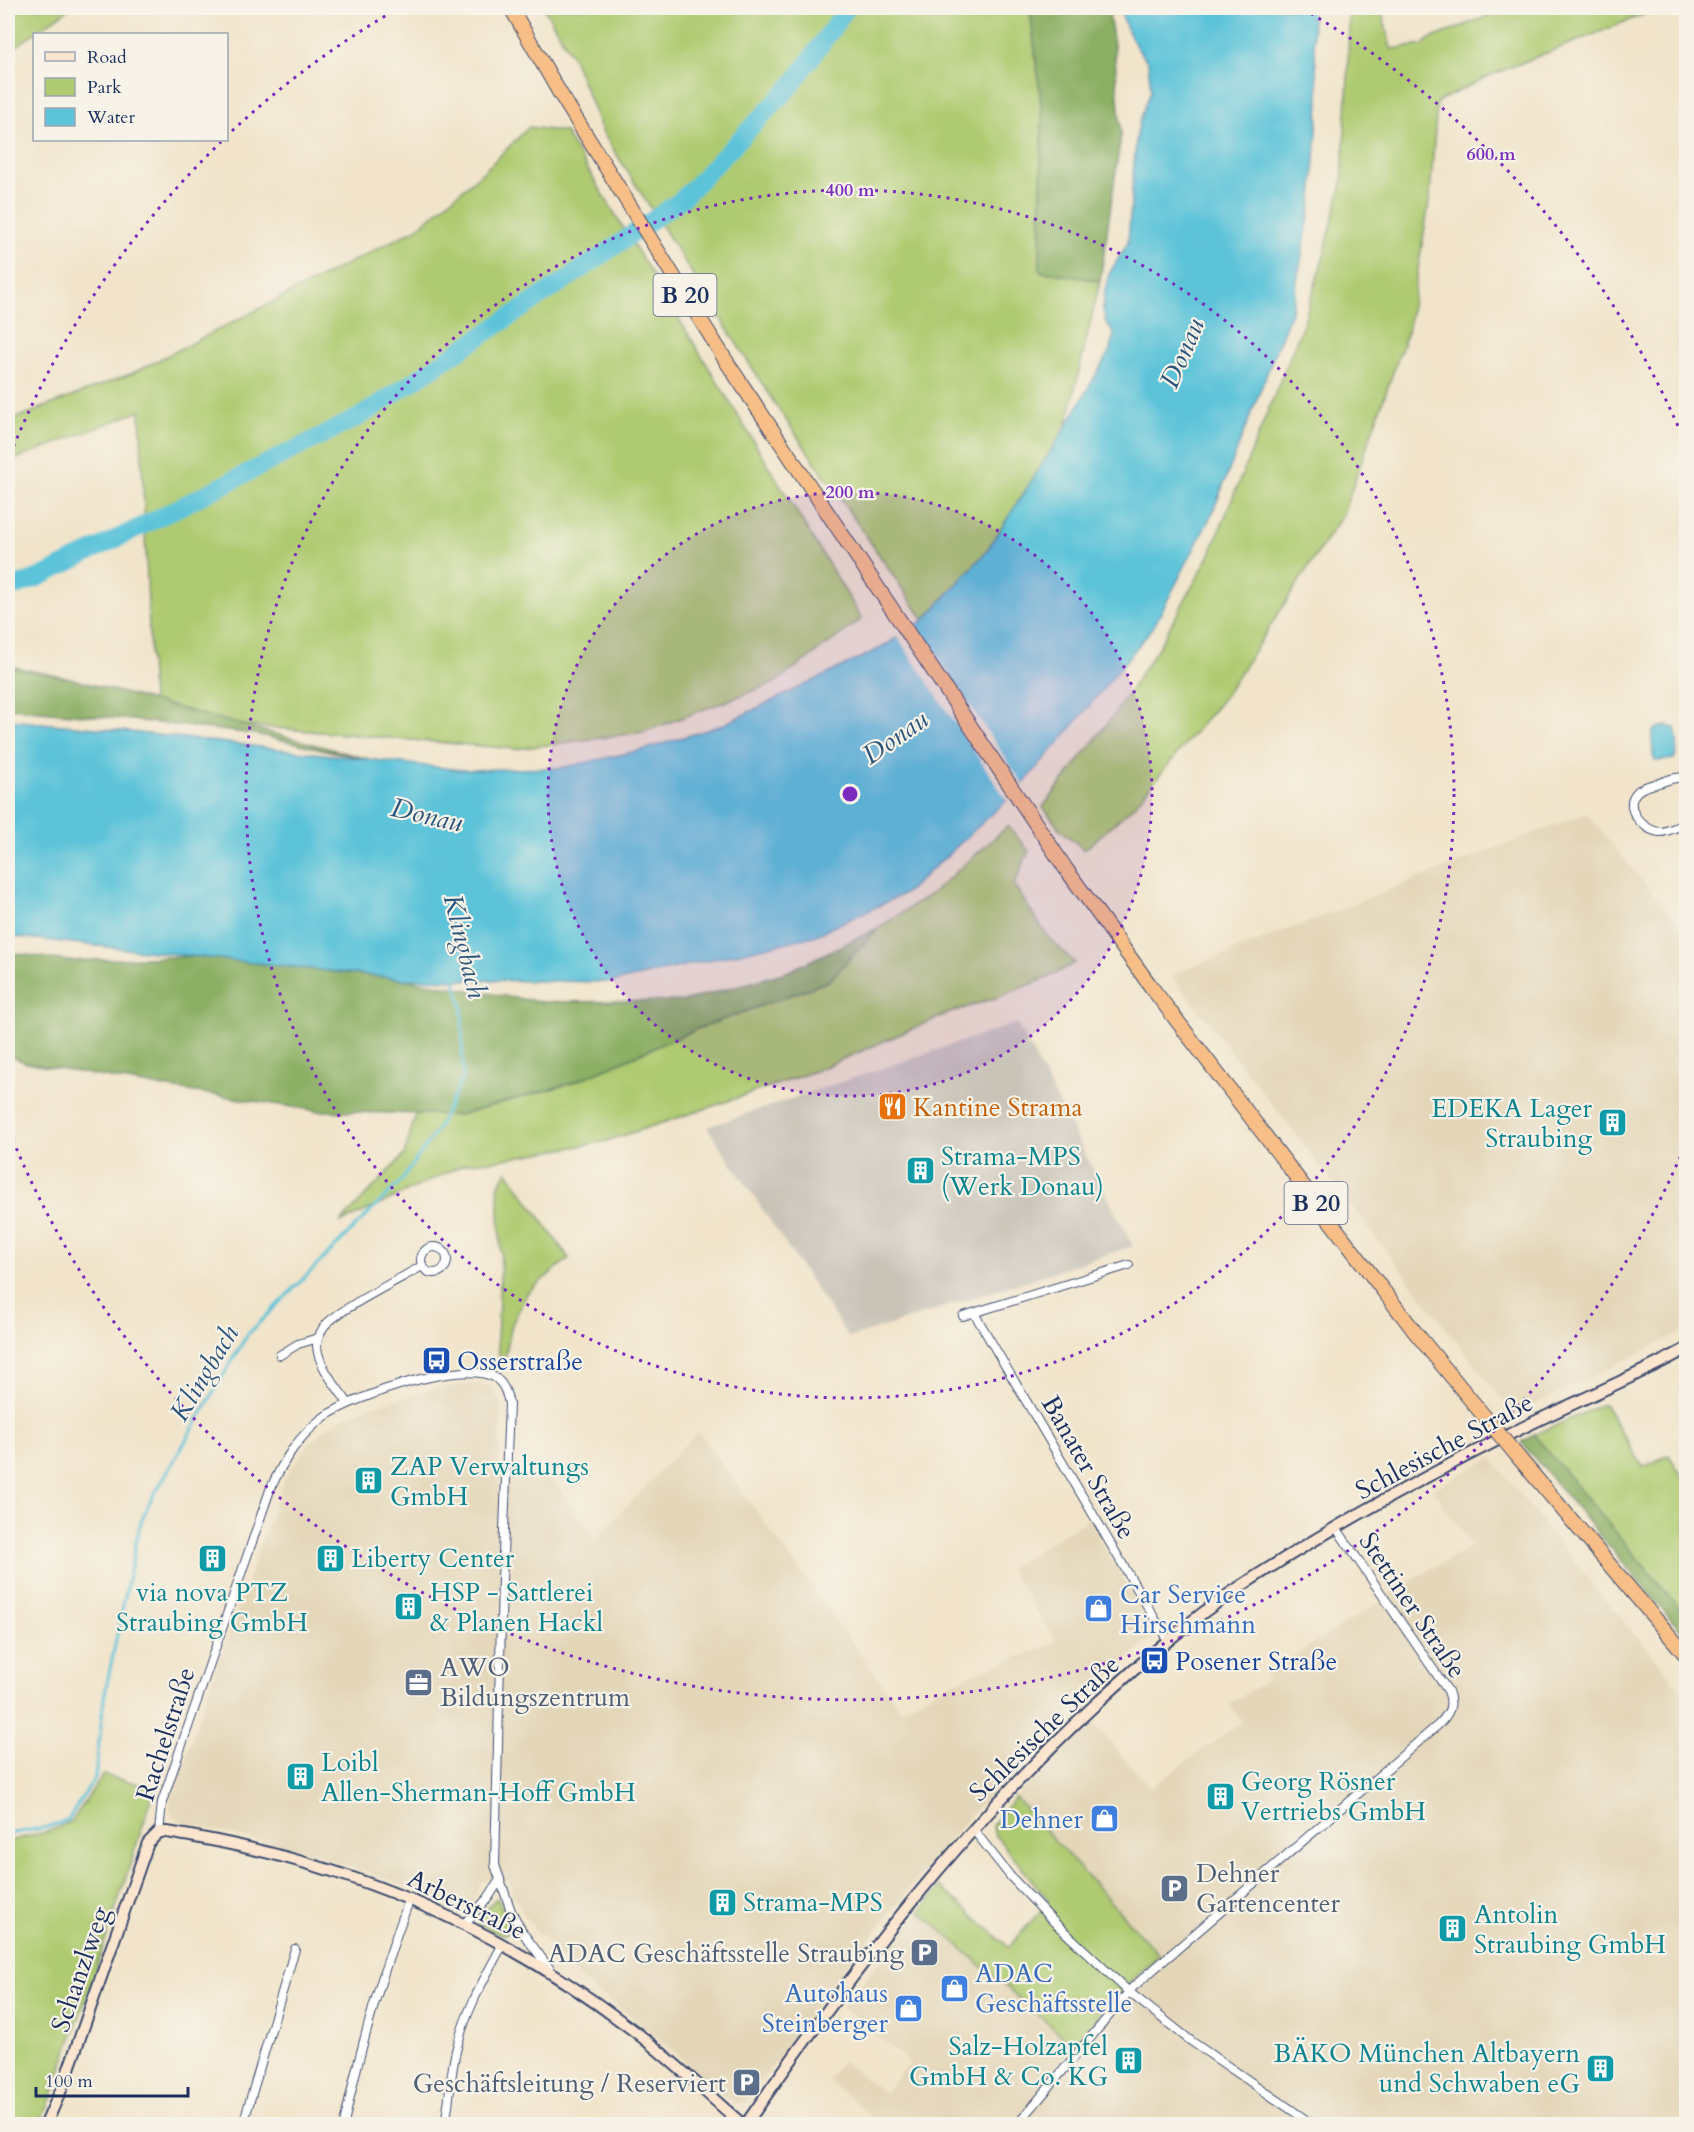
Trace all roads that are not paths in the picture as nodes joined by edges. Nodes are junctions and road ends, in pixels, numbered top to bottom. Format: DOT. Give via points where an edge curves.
graph roads {
  1 [pos="511,8"];
  2 [pos="1686,778"];
  3 [pos="1686,823"];
  4 [pos="1129,1265"];
  5 [pos="422,1266"];
  6 [pos="974,1313"];
  7 [pos="963,1316"];
  8 [pos="318,1338"];
  9 [pos="1686,1349"];
  10 [pos="280,1355"];
  11 [pos="348,1403"];
  12 [pos="1336,1529"];
  13 [pos="1168,1641"];
  14 [pos="1686,1655"];
  15 [pos="973,1829"];
  16 [pos="159,1832"];
  17 [pos="499,1881"];
  18 [pos="410,1898"];
  19 [pos="464,1924"];
  20 [pos="503,1944"];
  21 [pos="295,1949"];
  22 [pos="552,1972"];
  23 [pos="1129,1992"];
  24 [pos="46,2124"];
  25 [pos="243,2124"];
  26 [pos="344,2124"];
  27 [pos="448,2124"];
  28 [pos="744,2124"];
  29 [pos="1018,2124"];
  30 [pos="1312,2124"];
  1 -- 14 [label="highway, B 20, bridge" via="728,364 1066,870 1415,1332"];
  2 -- 3 [label="street" via="1642,788 1635,793 1632,804 1636,817 1653,830 1663,832"];
  4 -- 6 [label="street"];
  5 -- 8 [label="street" via="342,1312 323,1328"];
  6 -- 7 [label="street"];
  6 -- 13 [label="street, Banater Straße"];
  8 -- 10 [label="street"];
  8 -- 11 [label="street" via="317,1347 325,1368"];
  9 -- 12 [label="street, Schlesische Straße" via="1489,1445"];
  11 -- 16 [label="street, Rachelstraße" via="306,1433 291,1450 270,1490 162,1802"];
  11 -- 17 [label="street, Rachelstraße" via="375,1392 457,1373 494,1377 507,1391 510,1404 495,1839"];
  12 -- 13 [label="street, Schlesische Straße" via="1240,1587"];
  12 -- 23 [label="street, Stettiner Straße" via="1448,1691 1450,1711"];
  13 -- 15 [label="street, Schlesische Straße" via="1080,1719"];
  15 -- 23 [label="street" via="1054,1922"];
  15 -- 28 [label="street, Schlesische Straße" via="841,1990"];
  16 -- 18 [label="street, Arberstraße" via="300,1860"];
  16 -- 24 [label="street, Schanzlweg" via="148,1842"];
  17 -- 19 [label="street"];
  17 -- 22 [label="street" via="510,1911"];
  18 -- 19 [label="street, Arberstraße"];
  18 -- 26 [label="street" via="382,1974"];
  19 -- 20 [label="street, Arberstraße"];
  20 -- 22 [label="street, Arberstraße"];
  20 -- 27 [label="street" via="462,2030"];
  21 -- 25 [label="street"];
  22 -- 28 [label="street, Arberstraße" via="652,2045"];
  23 -- 29 [label="street"];
  23 -- 30 [label="street" via="1191,2041"];
}
